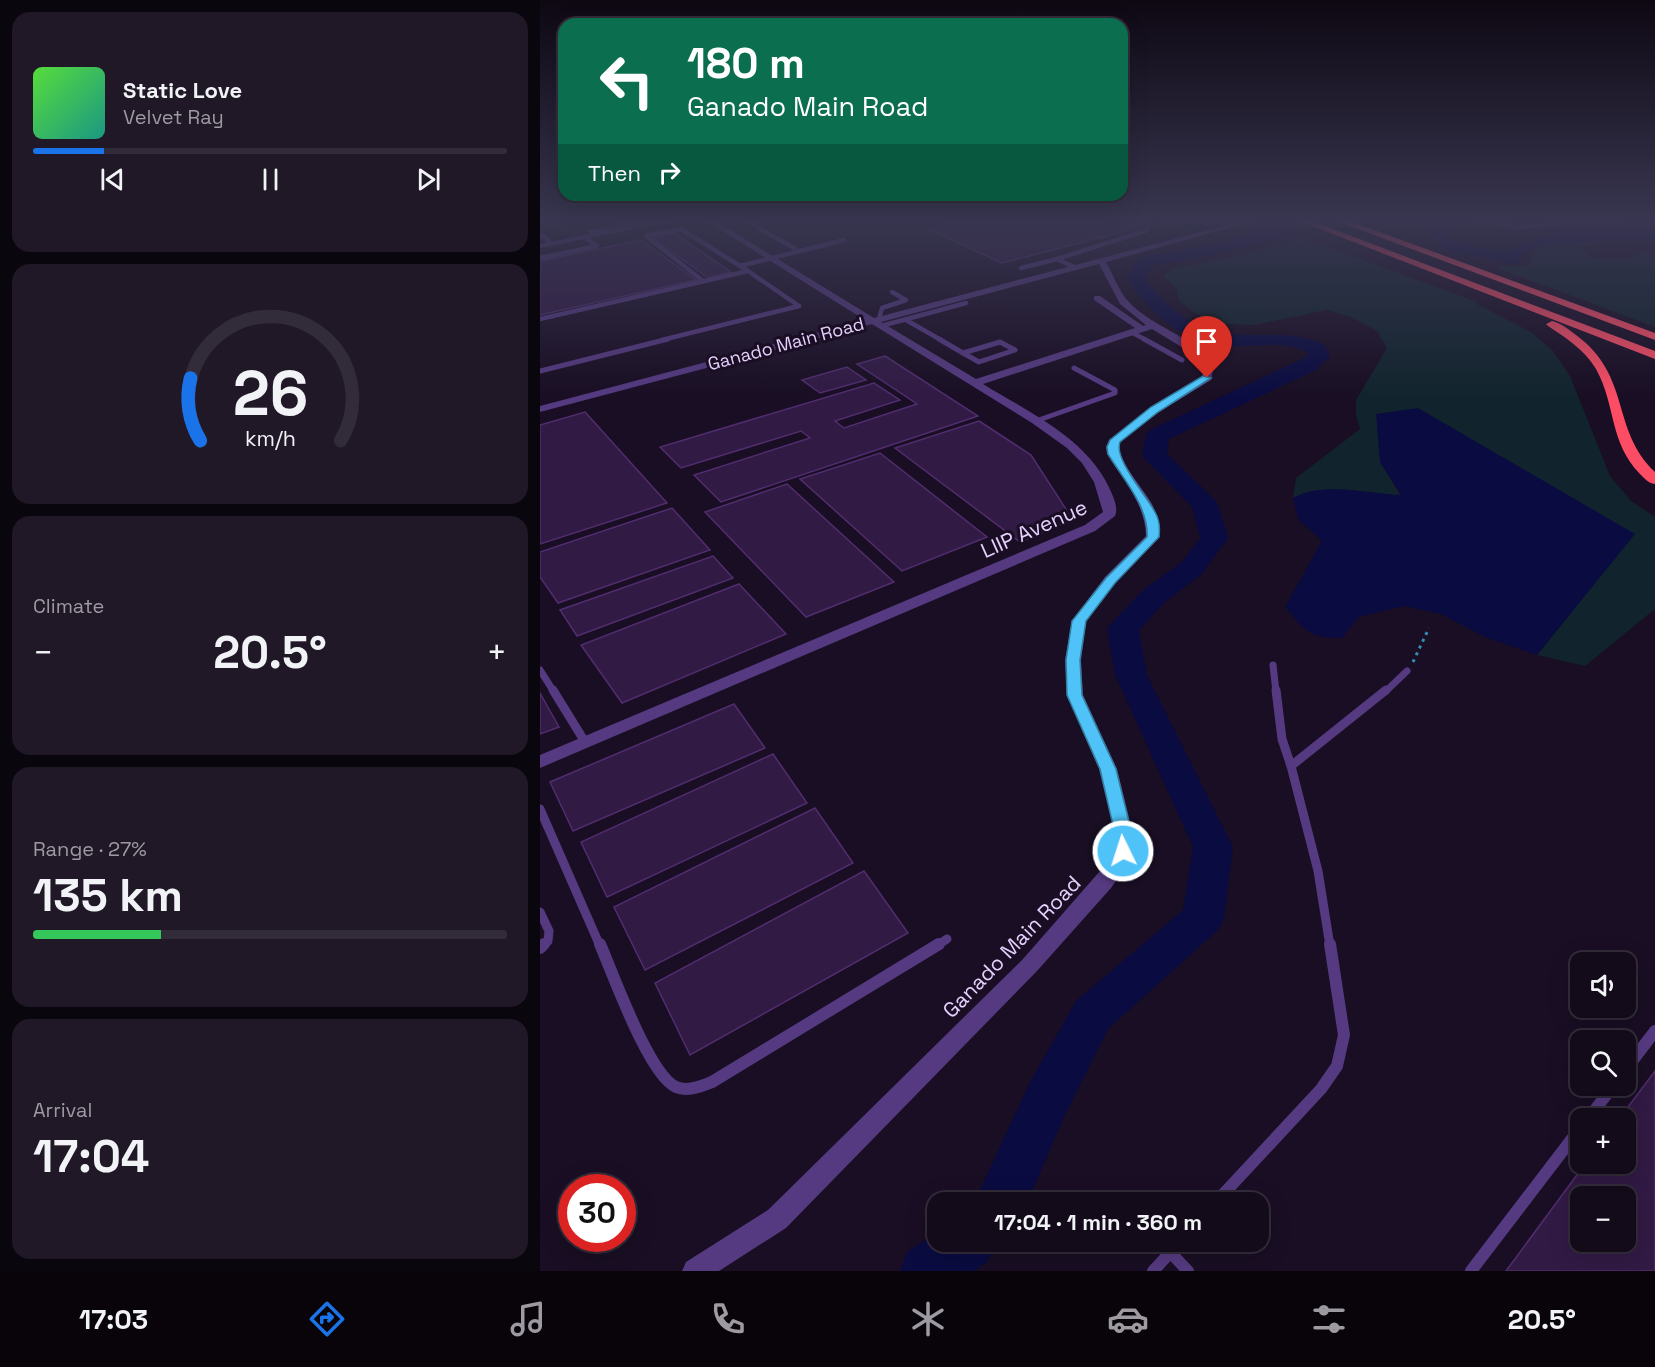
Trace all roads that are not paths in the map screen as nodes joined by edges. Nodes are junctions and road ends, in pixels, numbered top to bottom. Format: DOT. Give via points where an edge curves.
graph roads {
  1 [pos="711,279"];
  2 [pos="760,279"];
  3 [pos="807,279"];
  4 [pos="1030,279"];
  5 [pos="1111,279"];
  6 [pos="1455,279"];
  7 [pos="1499,279"];
  8 [pos="704,281"];
  9 [pos="892,292"];
  10 [pos="1493,294"];
  11 [pos="1096,298"];
  12 [pos="966,303"];
  13 [pos="569,312"];
  14 [pos="540,319"];
  15 [pos="576,320"];
  16 [pos="906,320"];
  17 [pos="878,322"];
  18 [pos="1148,327"];
  19 [pos="1131,333"];
  20 [pos="1655,337"];
  21 [pos="963,353"];
  22 [pos="1655,355"];
  23 [pos="1182,360"];
  24 [pos="1074,368"];
  25 [pos="540,370"];
  26 [pos="975,383"];
  27 [pos="540,410"];
  28 [pos="1036,421"];
  29 [pos="1655,480"];
  30 [pos="1273,665"];
  31 [pos="540,670"];
  32 [pos="1407,671"];
  33 [pos="585,742"];
  34 [pos="540,762"];
  35 [pos="1291,766"];
  36 [pos="540,809"];
  37 [pos="540,912"];
  38 [pos="947,939"];
  39 [pos="540,948"];
  40 [pos="1655,1031"];
  41 [pos="1636,1056"];
  42 [pos="1605,1096"];
  43 [pos="1596,1108"];
  44 [pos="1570,1142"];
  45 [pos="1225,1192"];
  46 [pos="1171,1253"];
  47 [pos="695,1271"];
  48 [pos="1153,1271"];
  49 [pos="1188,1271"];
  50 [pos="1471,1271"];
  1 -- 8 [label="lane"];
  2 -- 25 [label="lane" via="799,306"];
  3 -- 17 [label="street, LIIP Avenue"];
  4 -- 17 [label="street, Ganado Main Road"];
  5 -- 18 [label="street, Ganado Main Road" via="1123,302"];
  6 -- 10 [label="highway"];
  7 -- 20 [label="highway"];
  8 -- 13 [label="lane"];
  9 -- 17 [label="lane" via="906,300 882,308"];
  10 -- 22 [label="highway"];
  10 -- 29 [label="highway" via="1550,323 1580,343 1596,360 1614,396 1627,447"];
  11 -- 18 [label="street"];
  12 -- 16 [label="lane"];
  13 -- 14 [label="lane"];
  13 -- 15 [label="lane"];
  16 -- 17 [label="lane"];
  16 -- 21 [label="lane"];
  17 -- 26 [label="street, LIIP Avenue"];
  17 -- 27 [label="street, Ganado Main Road"];
  18 -- 19 [label="street"];
  18 -- 47 [label="street, Ganado Main Road" via="1202,355 1209,364 1207,378 1115,440 1113,454 1150,513 1153,537 1110,580 1079,621 1073,660 1075,695 1108,769 1125,838 1116,866 1030,965 777,1219"];
  19 -- 23 [label="lane"];
  19 -- 26 [label="street"];
  21 -- 21 [label="lane" via="1000,342 1016,350 979,362"];
  24 -- 28 [label="lane" via="1116,393"];
  26 -- 28 [label="street, LIIP Avenue"];
  28 -- 33 [label="street, LIIP Avenue" via="1081,454 1110,503 1110,513 1103,520"];
  30 -- 35 [label="lane" via="1282,739"];
  31 -- 33 [label="lane"];
  32 -- 35 [label="lane"];
  33 -- 34 [label="street, LIIP Avenue"];
  35 -- 45 [label="lane" via="1318,871 1344,1035 1337,1066 1320,1089"];
  36 -- 38 [label="lane" via="652,1062 678,1090 712,1082"];
  37 -- 39 [label="lane" via="549,941"];
  40 -- 41 [label="lane"];
  42 -- 43 [label="lane"];
  44 -- 50 [label="lane"];
  46 -- 48 [label="lane"];
  46 -- 49 [label="lane"];
}
